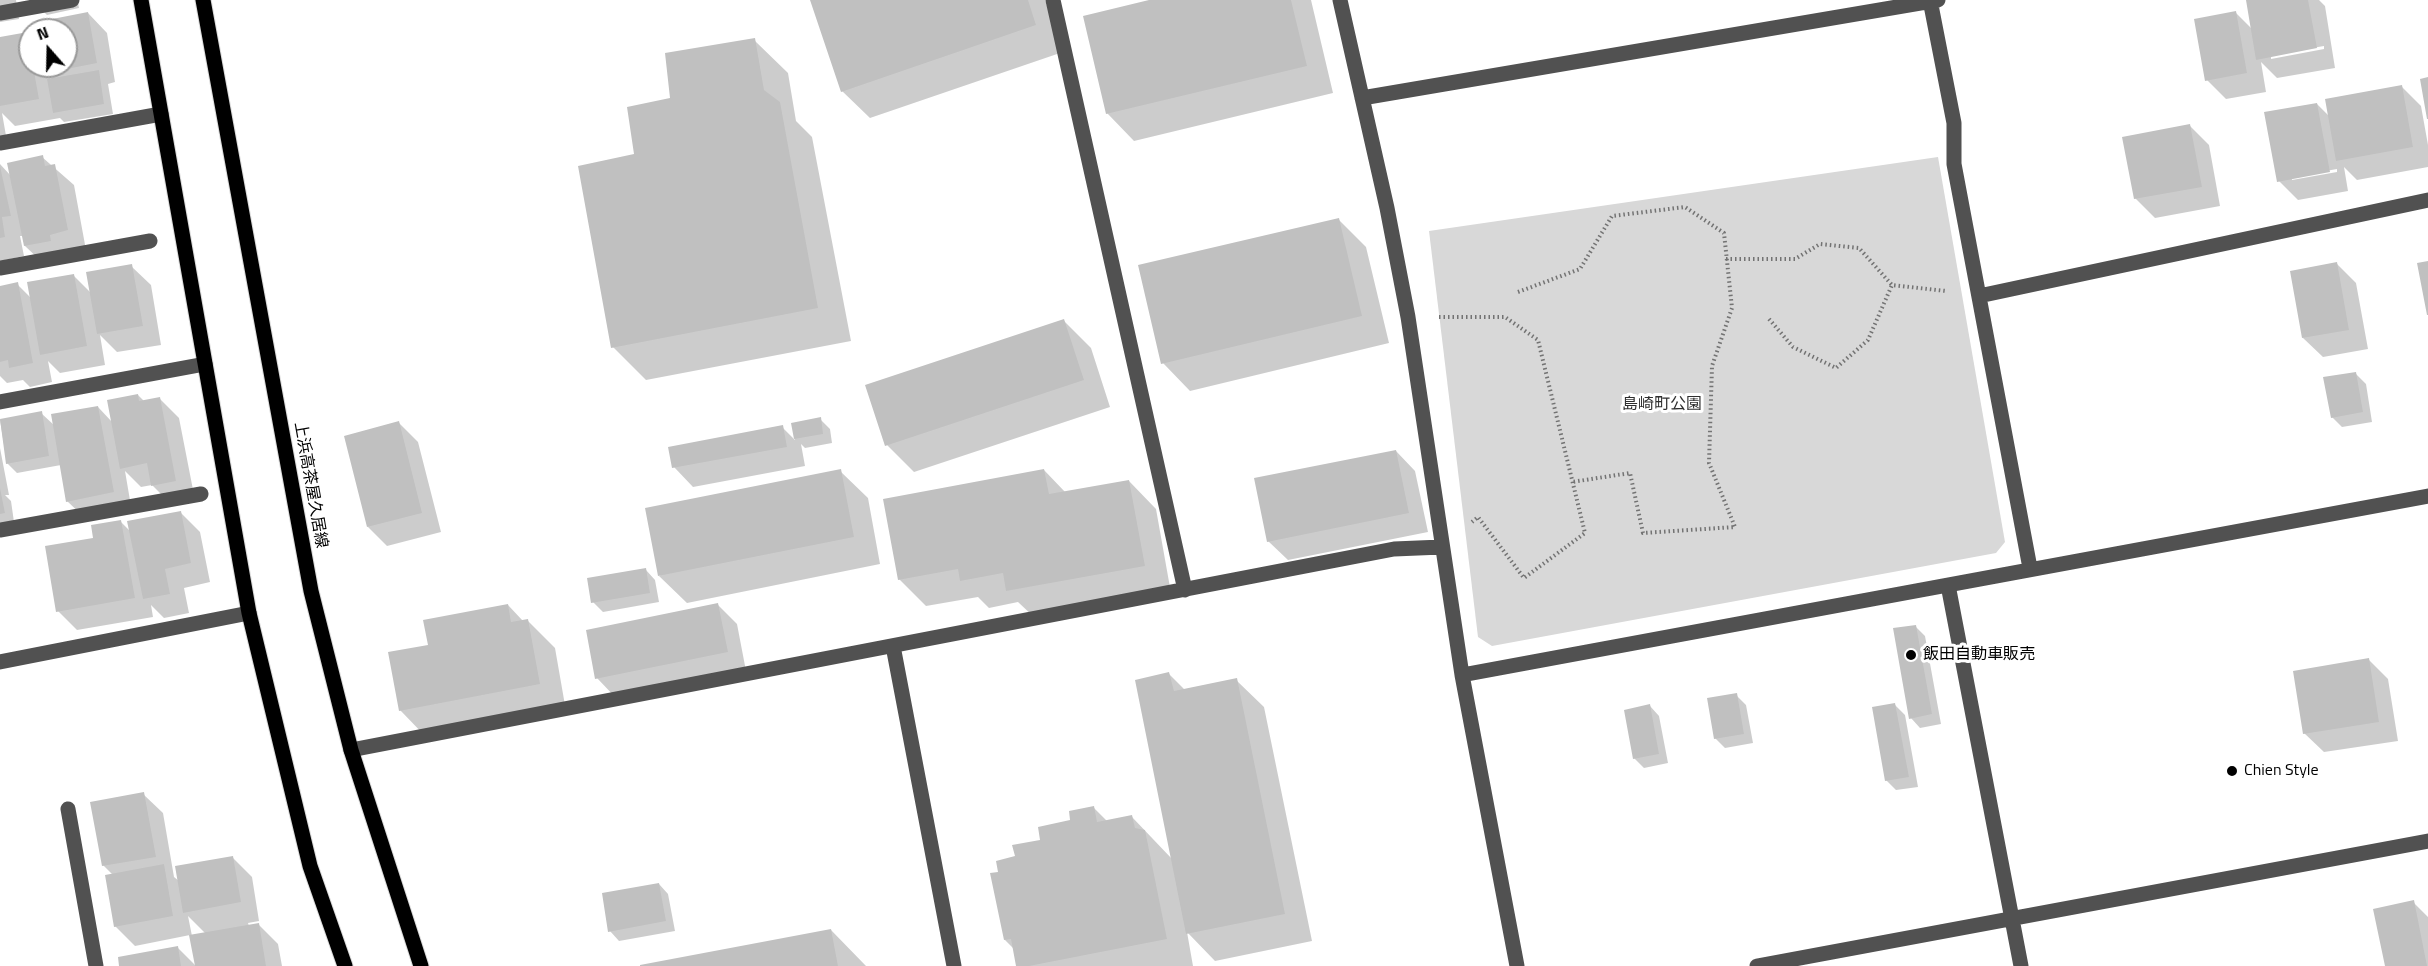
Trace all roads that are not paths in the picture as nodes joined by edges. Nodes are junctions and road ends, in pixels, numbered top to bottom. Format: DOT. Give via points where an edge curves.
graph roads {
  1 [pos="72,0"];
  2 [pos="141,0"];
  3 [pos="203,0"];
  4 [pos="1053,0"];
  5 [pos="1340,0"];
  6 [pos="1932,0"];
  7 [pos="0,13"];
  8 [pos="1362,98"];
  9 [pos="161,114"];
  10 [pos="0,143"];
  11 [pos="2428,200"];
  12 [pos="150,241"];
  13 [pos="0,268"];
  14 [pos="1979,296"];
  15 [pos="205,364"];
  16 [pos="0,402"];
  17 [pos="201,494"];
  18 [pos="2428,496"];
  19 [pos="0,530"];
  20 [pos="1442,547"];
  21 [pos="2030,568"];
  22 [pos="1948,585"];
  23 [pos="1185,590"];
  24 [pos="249,613"];
  25 [pos="893,646"];
  26 [pos="0,662"];
  27 [pos="1462,675"];
  28 [pos="351,750"];
  29 [pos="68,809"];
  30 [pos="2428,840"];
  31 [pos="2011,918"];
  32 [pos="96,966"];
  33 [pos="345,966"];
  34 [pos="421,966"];
  35 [pos="954,966"];
  36 [pos="1517,966"];
  37 [pos="1757,966"];
  38 [pos="2021,966"];
  1 -- 7 [label="street"];
  2 -- 9 [label="main road"];
  3 -- 28 [label="main road, 上浜高茶屋久居線" via="311,591"];
  4 -- 23 [label="street"];
  5 -- 8 [label="street"];
  6 -- 8 [label="street"];
  6 -- 14 [label="street" via="1954,123 1954,164"];
  8 -- 20 [label="street" via="1408,317"];
  9 -- 10 [label="street"];
  9 -- 15 [label="main road"];
  11 -- 14 [label="street"];
  12 -- 13 [label="street"];
  14 -- 21 [label="street"];
  15 -- 16 [label="street"];
  15 -- 24 [label="main road"];
  17 -- 19 [label="street"];
  18 -- 21 [label="street"];
  20 -- 23 [label="street" via="1394,549"];
  20 -- 27 [label="street"];
  21 -- 22 [label="street"];
  22 -- 27 [label="street"];
  22 -- 31 [label="street"];
  23 -- 25 [label="street"];
  24 -- 26 [label="street"];
  24 -- 33 [label="main road" via="310,866"];
  25 -- 28 [label="street"];
  25 -- 35 [label="street"];
  27 -- 36 [label="street"];
  28 -- 34 [label="main road, 上浜高茶屋久居線"];
  29 -- 32 [label="street"];
  30 -- 31 [label="street"];
  31 -- 37 [label="street"];
  31 -- 38 [label="street"];
}
